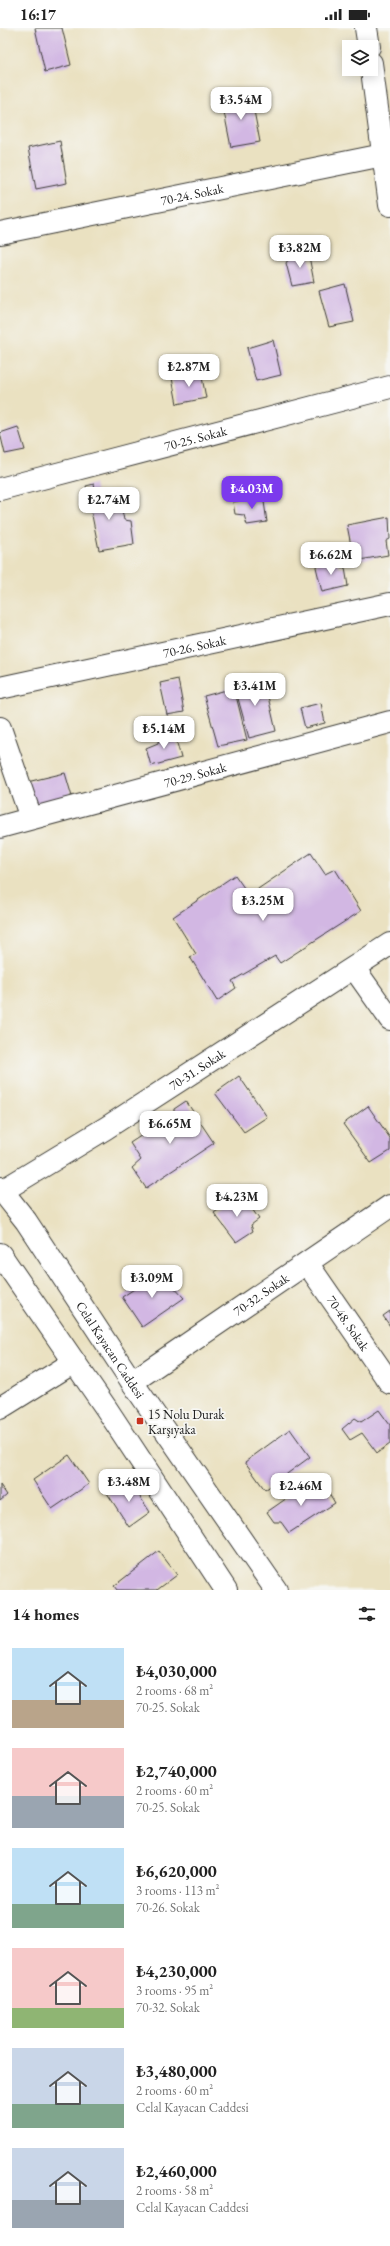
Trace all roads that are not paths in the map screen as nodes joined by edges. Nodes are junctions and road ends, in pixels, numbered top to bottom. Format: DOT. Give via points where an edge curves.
graph roads {
  1 [pos="366,28"];
  2 [pos="368,40"];
  3 [pos="373,76"];
  4 [pos="383,155"];
  5 [pos="390,205"];
  6 [pos="0,233"];
  7 [pos="390,387"];
  8 [pos="0,489"];
  9 [pos="390,604"];
  10 [pos="0,688"];
  11 [pos="390,722"];
  12 [pos="0,728"];
  13 [pos="31,818"];
  14 [pos="0,827"];
  15 [pos="390,944"];
  16 [pos="354,968"];
  17 [pos="390,1019"];
  18 [pos="1,1189"];
  19 [pos="390,1206"];
  20 [pos="0,1254"];
  21 [pos="307,1262"];
  22 [pos="74,1362"];
  23 [pos="132,1382"];
  24 [pos="390,1383"];
  25 [pos="0,1408"];
  26 [pos="226,1590"];
  27 [pos="276,1590"];
  1 -- 2 [label="street"];
  3 -- 4 [label="street"];
  4 -- 5 [label="street"];
  4 -- 6 [label="street, 70-24. Sokak"];
  7 -- 8 [label="street, 70-25. Sokak"];
  9 -- 10 [label="street, 70-26. Sokak"];
  11 -- 13 [label="street, 70-29. Sokak"];
  12 -- 13 [label="street"];
  13 -- 14 [label="street, 70-29. Sokak"];
  15 -- 16 [label="street, 70-31. Sokak"];
  16 -- 17 [label="street"];
  16 -- 18 [label="street, 70-31. Sokak" via="106,1128"];
  18 -- 23 [label="street, Celal Kayacan Caddesi" via="26,1221"];
  19 -- 21 [label="street, 70-32. Sokak"];
  20 -- 22 [label="street"];
  21 -- 23 [label="street, 70-32. Sokak"];
  21 -- 24 [label="street, 70-48. Sokak"];
  22 -- 25 [label="street"];
  22 -- 26 [label="street"];
  23 -- 27 [label="street, Celal Kayacan Caddesi"];
}
